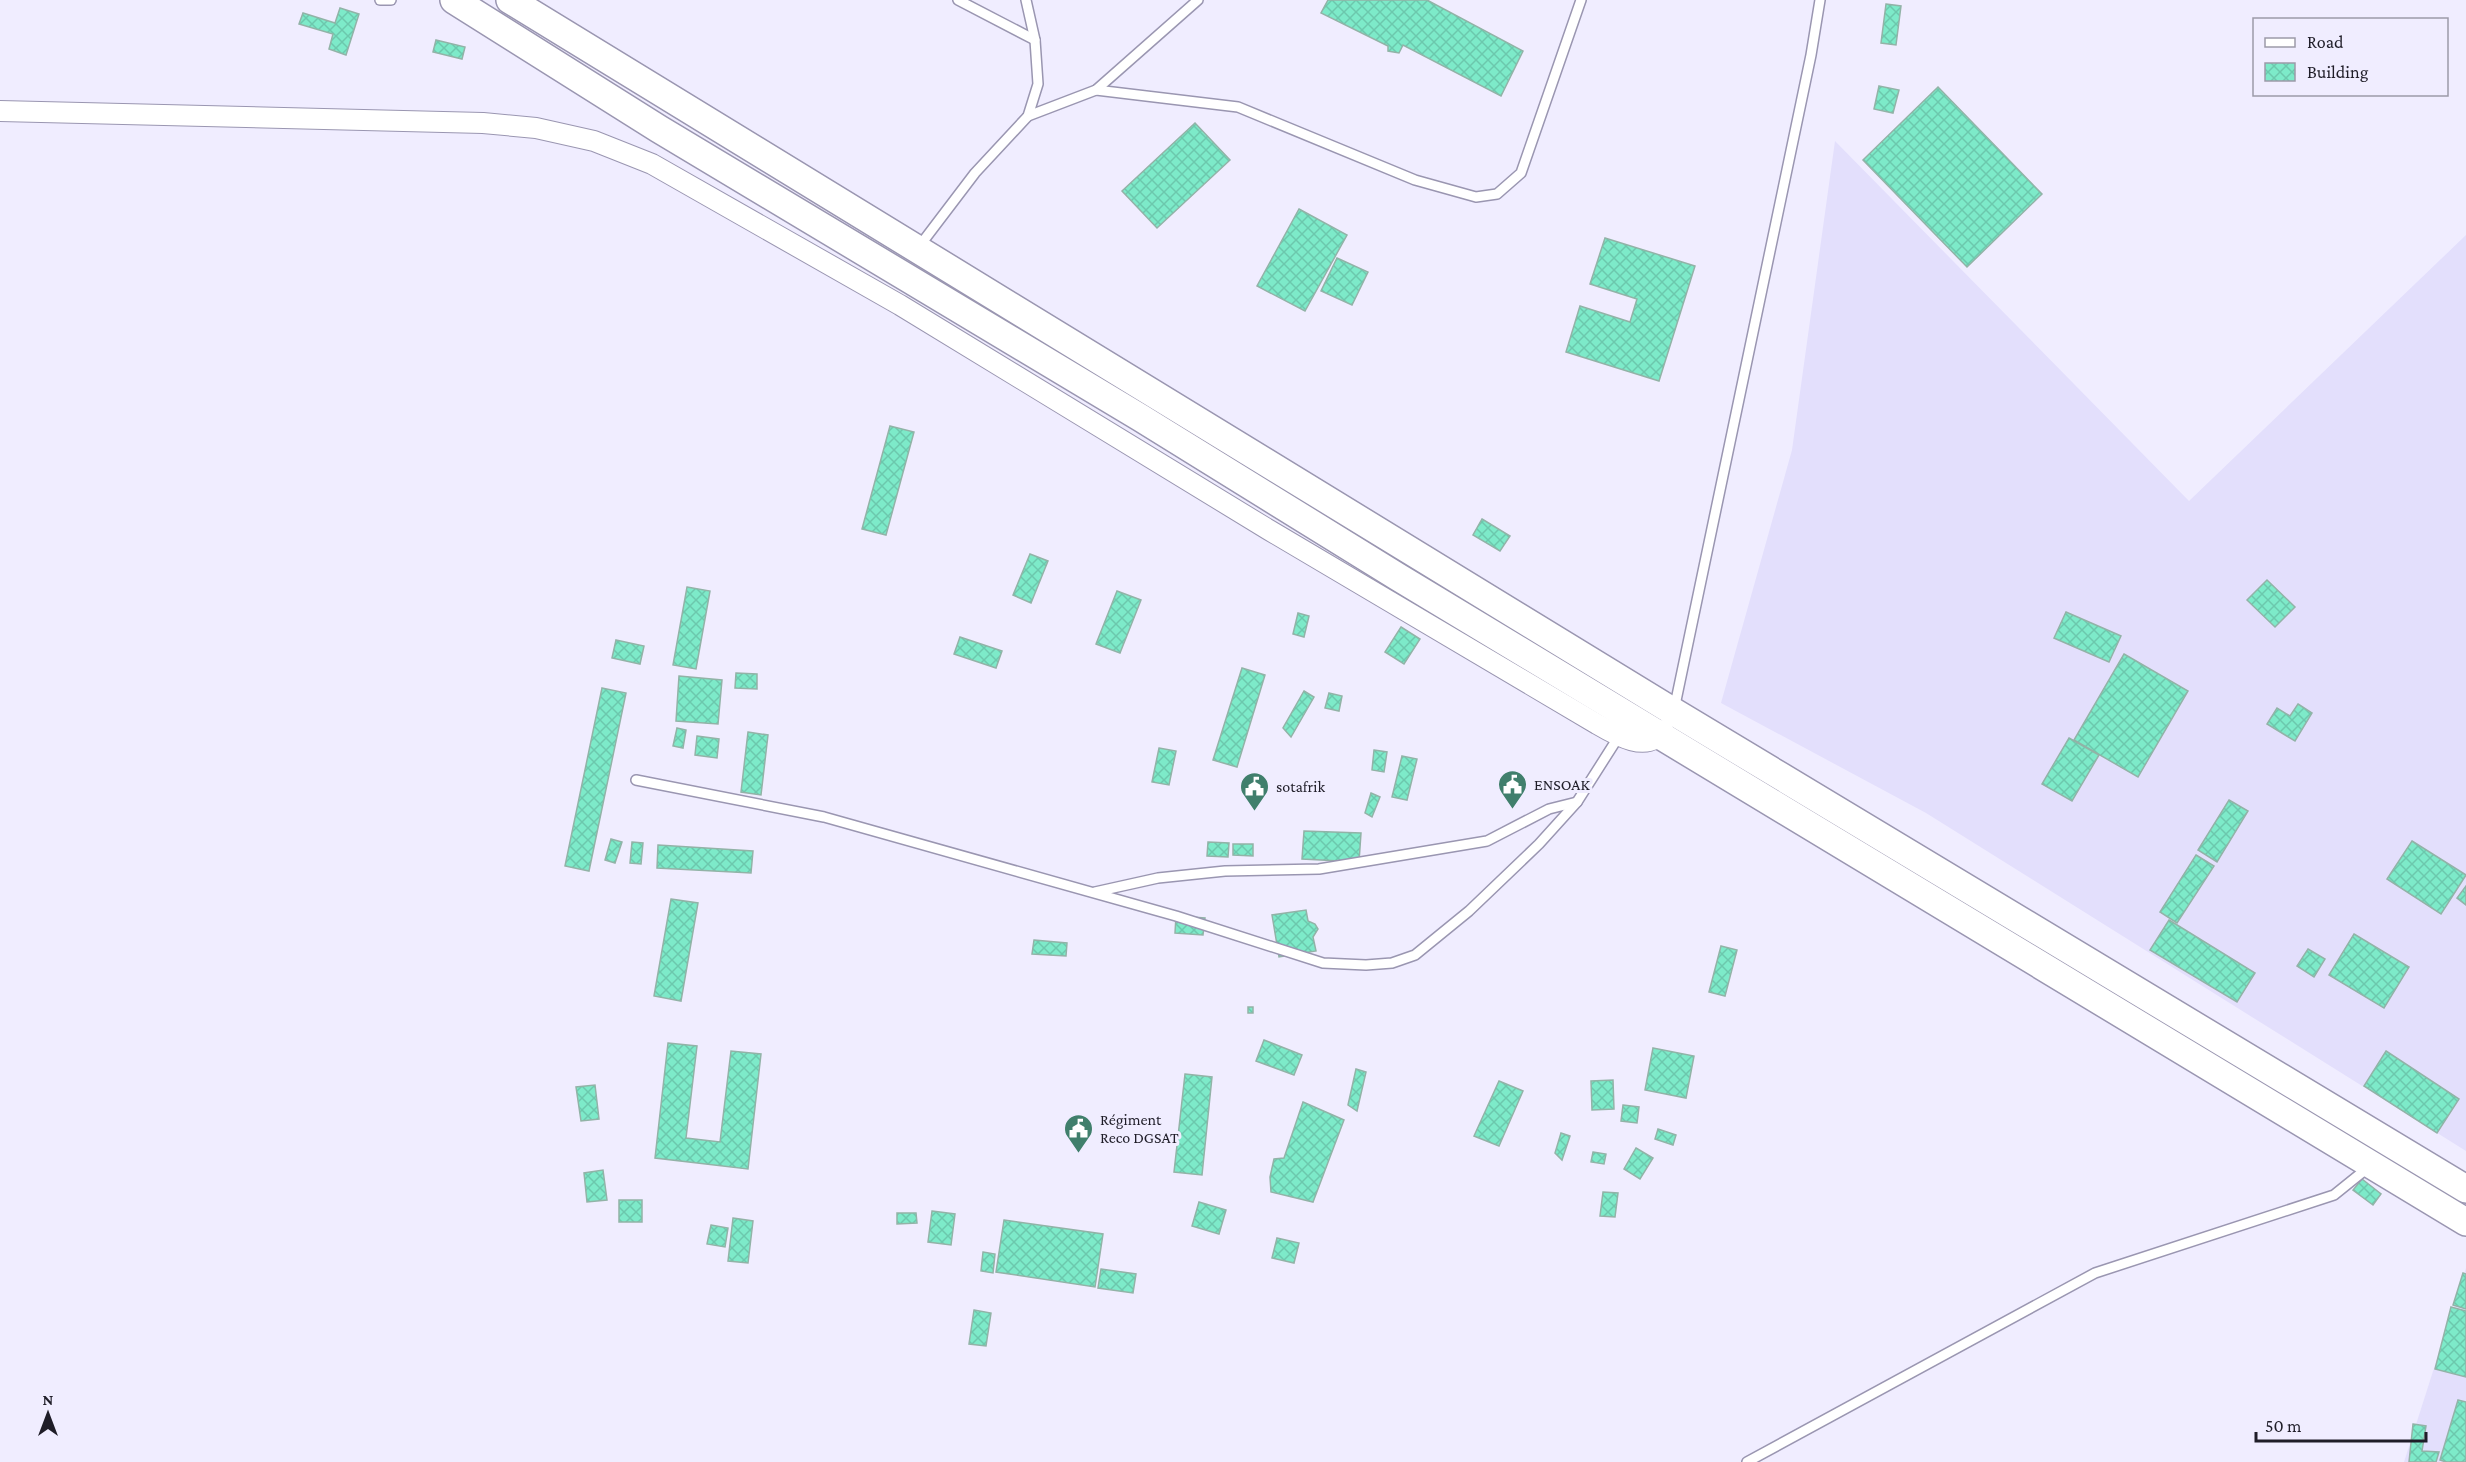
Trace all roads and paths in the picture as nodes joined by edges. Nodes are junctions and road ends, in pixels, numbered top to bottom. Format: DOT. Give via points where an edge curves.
graph roads {
  1 [pos="380,0"];
  2 [pos="391,0"];
  3 [pos="454,0"];
  4 [pos="510,0"];
  5 [pos="958,0"];
  6 [pos="1026,0"];
  7 [pos="1197,0"];
  8 [pos="1581,0"];
  9 [pos="1820,0"];
  10 [pos="1035,40"];
  11 [pos="1096,90"];
  12 [pos="0,111"];
  13 [pos="1028,116"];
  14 [pos="908,261"];
  15 [pos="1674,712"];
  16 [pos="1619,736"];
  17 [pos="1660,736"];
  18 [pos="636,780"];
  19 [pos="1577,802"];
  20 [pos="1094,893"];
  21 [pos="2370,1166"];
  22 [pos="2466,1189"];
  23 [pos="2466,1222"];
  24 [pos="1747,1462"];
  1 -- 2 [label="lane"];
  3 -- 14 [label="street" via="659,129"];
  4 -- 14 [label="street"];
  5 -- 10 [label="lane"];
  6 -- 10 [label="lane"];
  7 -- 11 [label="lane"];
  8 -- 11 [label="lane" via="1521,173 1497,194 1476,197 1415,180 1238,106"];
  9 -- 15 [label="lane"];
  10 -- 13 [label="lane" via="1038,84"];
  11 -- 13 [label="lane"];
  12 -- 16 [label="street" via="483,123 536,128 594,141 652,165 900,305 1269,530"];
  13 -- 14 [label="lane" via="975,173"];
  14 -- 15 [label="street"];
  14 -- 17 [label="street"];
  15 -- 17 [label="street"];
  15 -- 22 [label="street"];
  16 -- 17 [label="street" via="1633,741"];
  16 -- 19 [label="lane"];
  17 -- 21 [label="street"];
  18 -- 20 [label="lane" via="824,817"];
  19 -- 20 [label="lane" via="1549,809 1487,841 1319,869 1225,871 1158,878"];
  19 -- 20 [label="lane" via="1469,910 1415,955 1392,963 1323,963"];
  21 -- 23 [label="street"];
  21 -- 24 [label="lane" via="2334,1195 2095,1274"];
}
